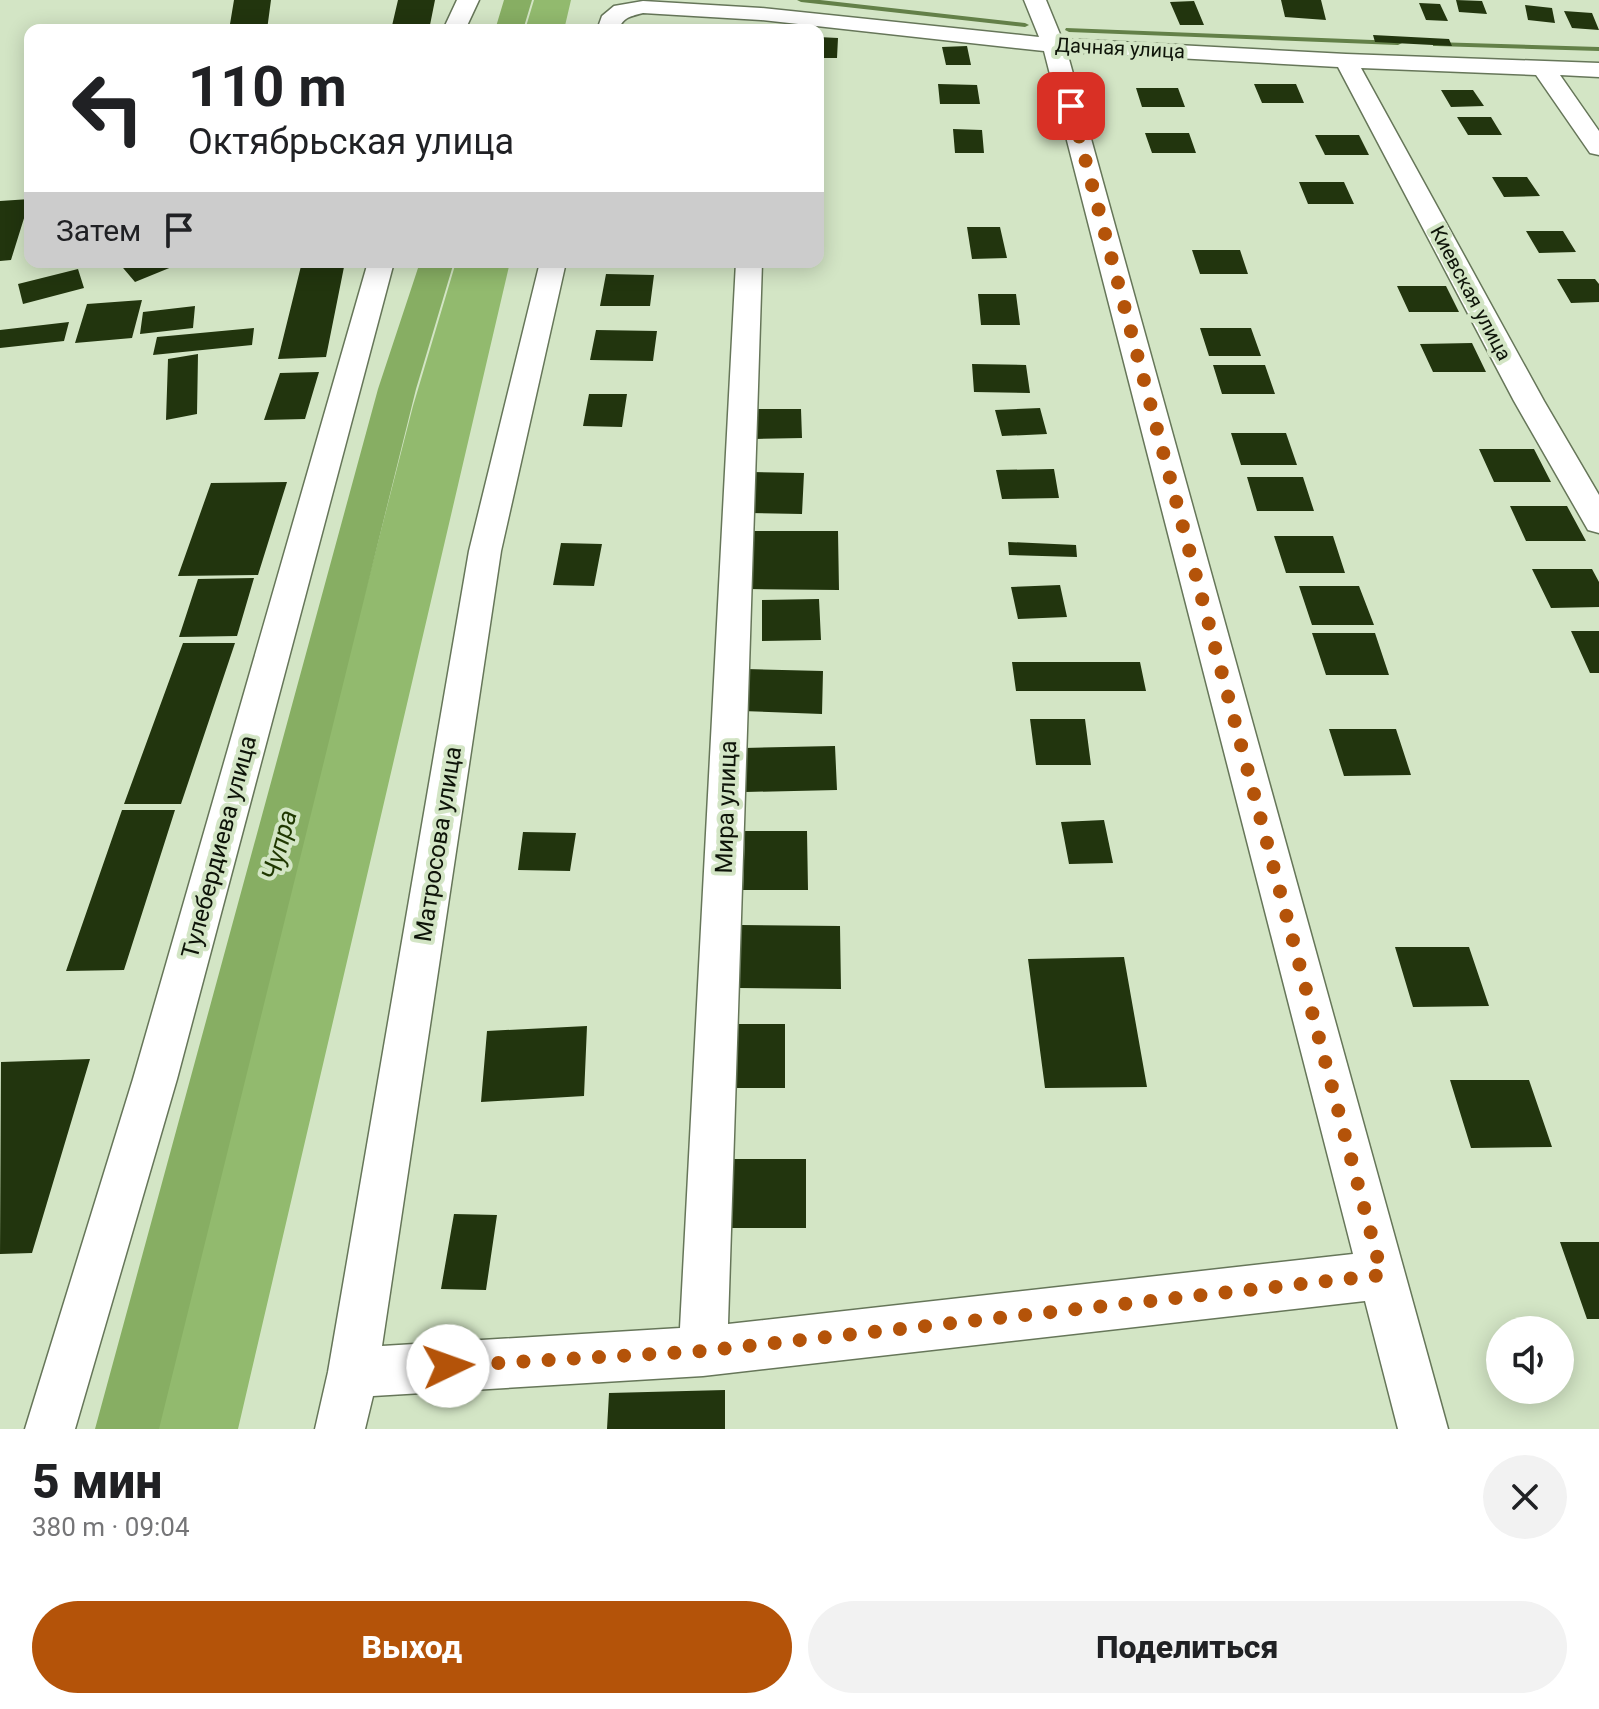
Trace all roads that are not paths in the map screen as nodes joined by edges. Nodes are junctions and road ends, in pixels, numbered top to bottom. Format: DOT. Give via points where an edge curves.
graph roads {
  1 [pos="468,0"];
  2 [pos="1035,0"];
  3 [pos="761,22"];
  4 [pos="457,24"];
  5 [pos="609,24"];
  6 [pos="786,24"];
  7 [pos="824,27"];
  8 [pos="1054,45"];
  9 [pos="1346,61"];
  10 [pos="1543,68"];
  11 [pos="1599,70"];
  12 [pos="1599,148"];
  13 [pos="379,268"];
  14 [pos="552,268"];
  15 [pos="749,268"];
  16 [pos="1599,522"];
  17 [pos="1382,1275"];
  18 [pos="703,1351"];
  19 [pos="353,1372"];
  20 [pos="50,1429"];
  21 [pos="340,1429"];
  22 [pos="1423,1429"];
  1 -- 4 [label="street"];
  2 -- 8 [label="street"];
  3 -- 5 [label="street, Дачная улица" via="643,7 622,11"];
  3 -- 6 [label="street, Дачная улица"];
  7 -- 8 [label="street, Дачная улица"];
  8 -- 9 [label="street, Дачная улица"];
  8 -- 17 [label="street"];
  9 -- 10 [label="street, Дачная улица"];
  9 -- 16 [label="street, Киевская улица"];
  10 -- 11 [label="street, Дачная улица"];
  10 -- 12 [label="street"];
  13 -- 20 [label="street, Тулебердиева улица" via="159,1063"];
  14 -- 19 [label="street, Матросова улица" via="485,551"];
  15 -- 18 [label="street, Мира улица"];
  17 -- 18 [label="street"];
  17 -- 22 [label="street"];
  18 -- 19 [label="street"];
  19 -- 21 [label="street, Матросова улица"];
}
